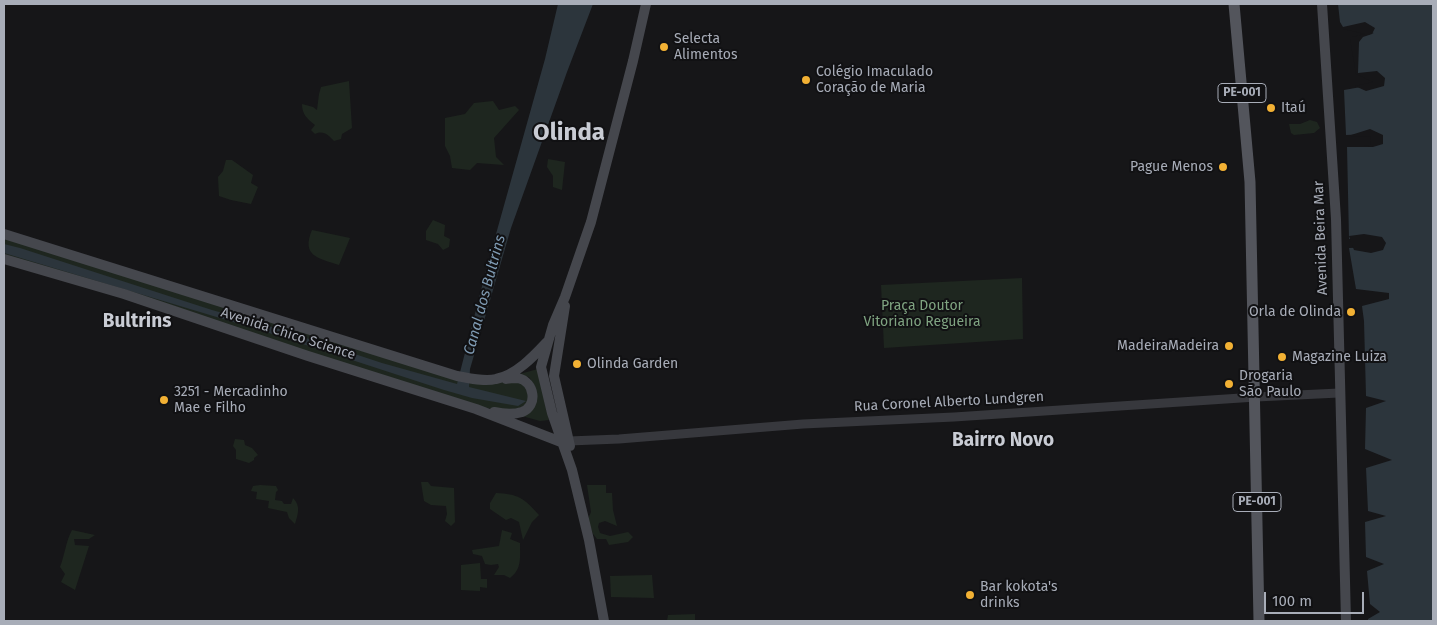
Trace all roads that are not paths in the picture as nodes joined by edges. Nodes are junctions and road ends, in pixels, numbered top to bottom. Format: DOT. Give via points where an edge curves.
graph roads {
  1 [pos="646,4"];
  2 [pos="1234,4"];
  3 [pos="1322,4"];
  4 [pos="4,234"];
  5 [pos="4,259"];
  6 [pos="566,297"];
  7 [pos="548,342"];
  8 [pos="542,367"];
  9 [pos="513,373"];
  10 [pos="554,376"];
  11 [pos="496,379"];
  12 [pos="1339,393"];
  13 [pos="1256,397"];
  14 [pos="476,409"];
  15 [pos="565,442"];
  16 [pos="604,621"];
  17 [pos="1259,621"];
  18 [pos="1346,621"];
  1 -- 6 [label="main road" via="591,222"];
  2 -- 13 [label="main road, PE-001" via="1250,182"];
  3 -- 12 [label="main road, Avenida Beira Mar" via="1336,219"];
  4 -- 11 [label="main road, Avenida Chico Science" via="457,376"];
  5 -- 14 [label="main road, Avenida Chico Science" via="124,294"];
  6 -- 7 [label="main road"];
  6 -- 10 [label="main road"];
  7 -- 8 [label="main road"];
  7 -- 9 [label="main road, Avenida Chico Science"];
  8 -- 9 [label="main road"];
  8 -- 10 [label="main road"];
  8 -- 15 [label="main road" via="552,413"];
  9 -- 11 [label="main road, Avenida Chico Science"];
  10 -- 15 [label="main road"];
  11 -- 14 [label="main road" via="518,378 525,382 532,392 529,407 520,413 508,414"];
  12 -- 13 [label="street, Rua Coronel Alberto Lundgren"];
  12 -- 18 [label="main road, Avenida Beira Mar"];
  13 -- 15 [label="street, Rua Coronel Alberto Lundgren"];
  13 -- 17 [label="main road, PE-001"];
  14 -- 15 [label="main road, Avenida Chico Science"];
  15 -- 16 [label="main road" via="589,540"];
}
